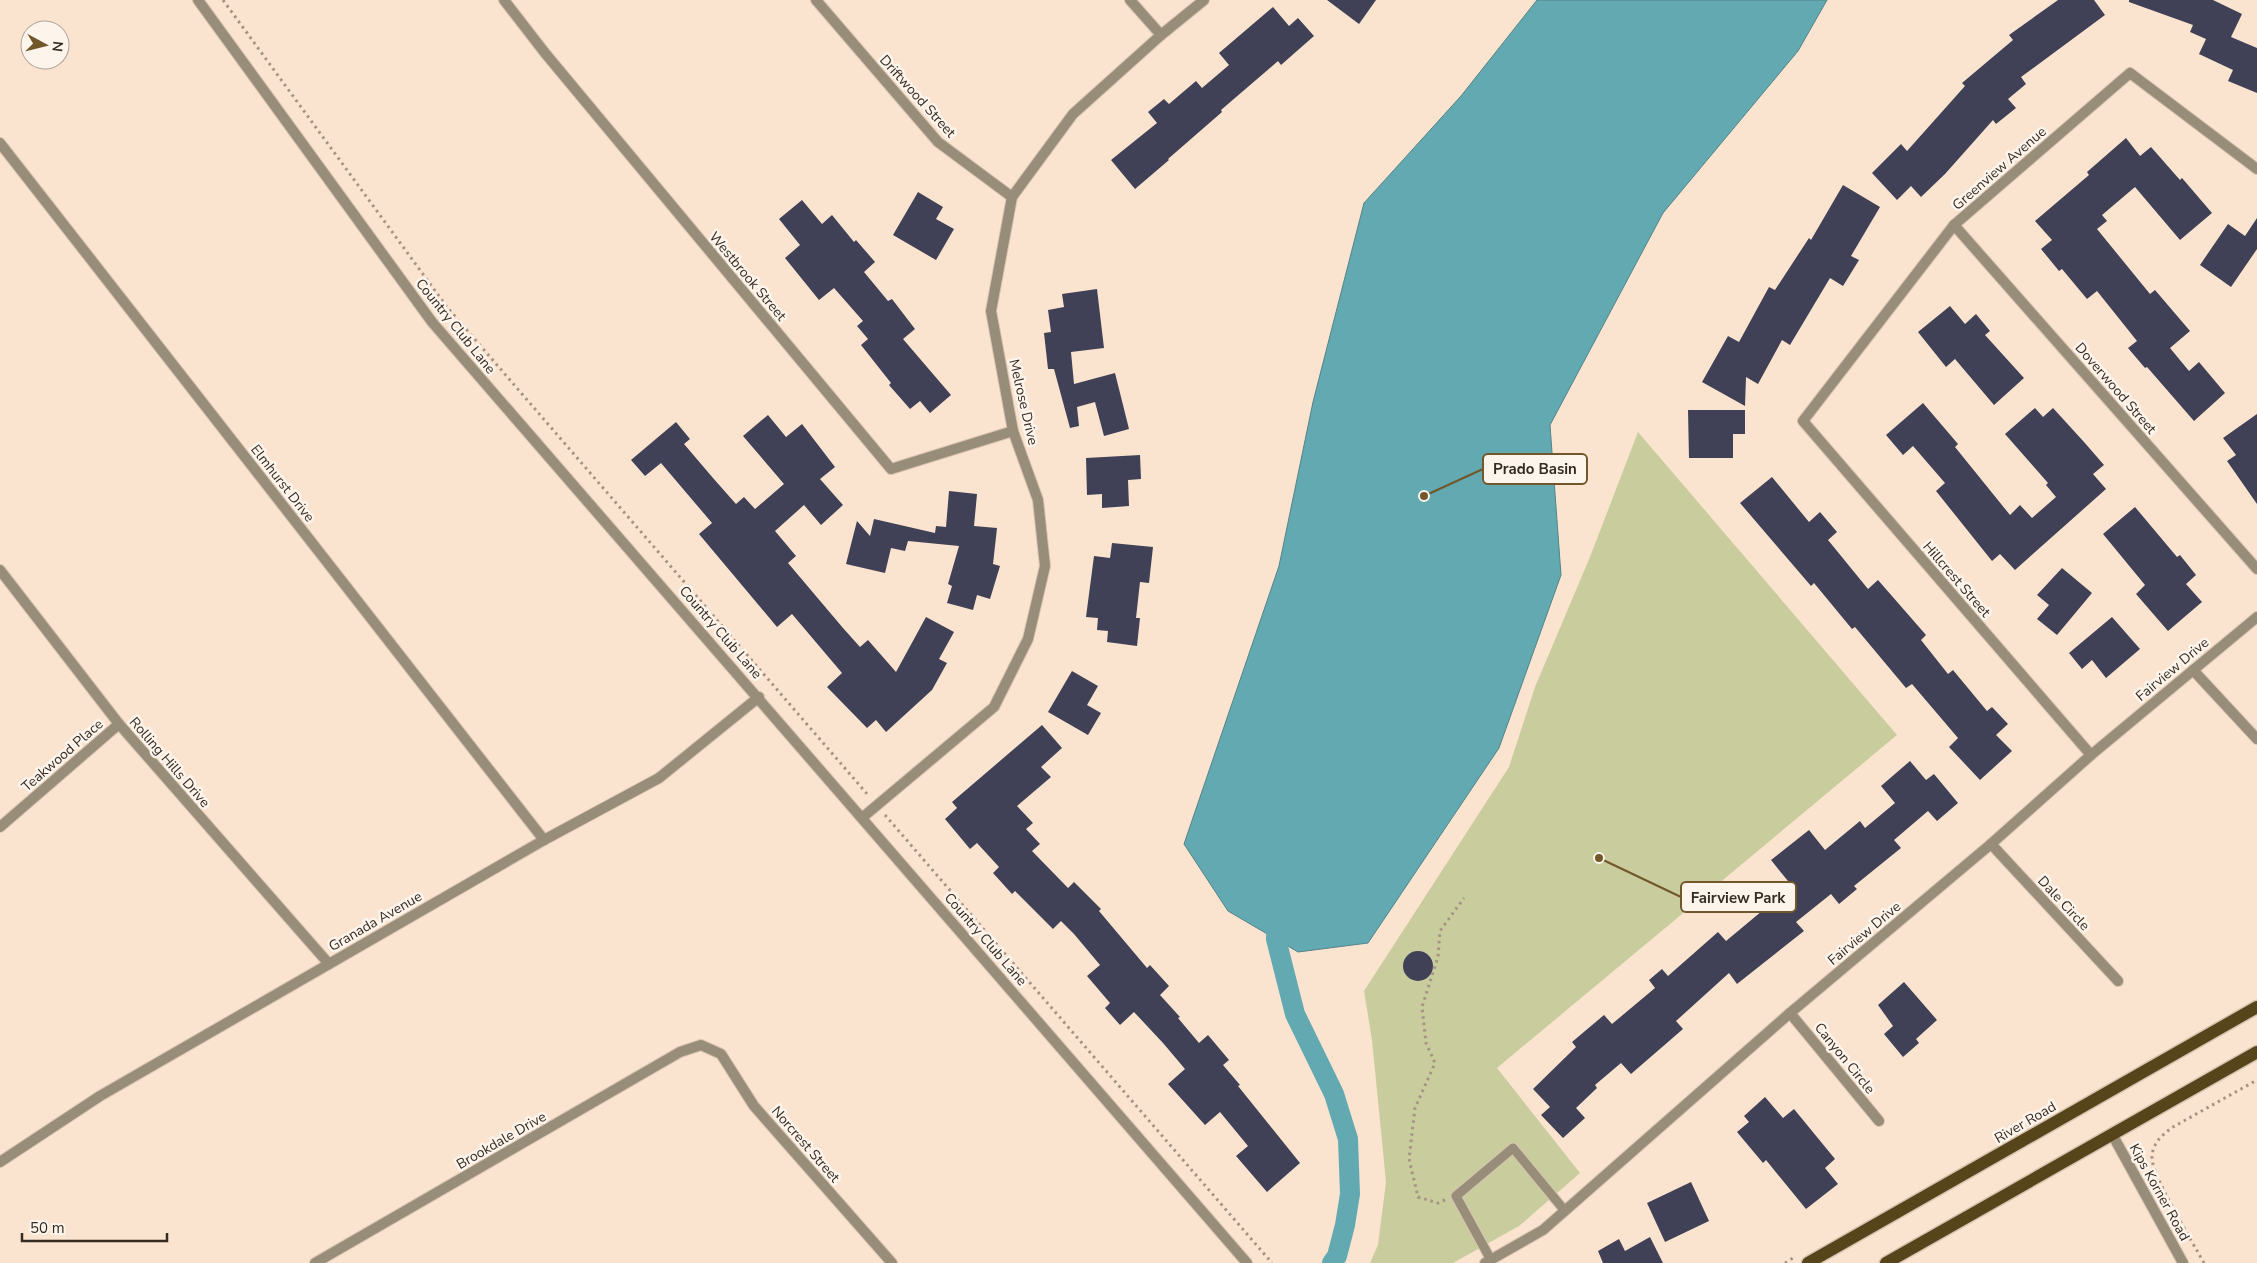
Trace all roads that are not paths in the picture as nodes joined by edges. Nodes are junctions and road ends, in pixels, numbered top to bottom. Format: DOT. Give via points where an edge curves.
graph roads {
  1 [pos="198,0"];
  2 [pos="504,0"];
  3 [pos="816,0"];
  4 [pos="1130,0"];
  5 [pos="1204,0"];
  6 [pos="1160,35"];
  7 [pos="0,143"];
  8 [pos="2257,169"];
  9 [pos="1012,197"];
  10 [pos="1954,225"];
  11 [pos="1803,421"];
  12 [pos="1013,431"];
  13 [pos="2257,569"];
  14 [pos="0,570"];
  15 [pos="2257,617"];
  16 [pos="2193,670"];
  17 [pos="758,696"];
  18 [pos="119,724"];
  19 [pos="2257,739"];
  20 [pos="2091,755"];
  21 [pos="863,817"];
  22 [pos="0,827"];
  23 [pos="544,840"];
  24 [pos="1990,844"];
  25 [pos="329,964"];
  26 [pos="2118,981"];
  27 [pos="2257,1007"];
  28 [pos="1790,1013"];
  29 [pos="701,1044"];
  30 [pos="2257,1052"];
  31 [pos="1879,1121"];
  32 [pos="2112,1134"];
  33 [pos="0,1162"];
  34 [pos="1565,1211"];
  35 [pos="1488,1261"];
  36 [pos="316,1263"];
  37 [pos="892,1263"];
  38 [pos="1247,1263"];
  39 [pos="1808,1263"];
  40 [pos="1886,1263"];
  41 [pos="2183,1263"];
  1 -- 17 [label="street, Country Club Lane" via="432,322"];
  2 -- 12 [label="street, Westbrook Street" via="891,469"];
  3 -- 9 [label="street, Driftwood Street" via="938,142"];
  4 -- 6 [label="street"];
  5 -- 6 [label="street, Melrose Drive"];
  6 -- 9 [label="street, Melrose Drive" via="1073,114"];
  7 -- 23 [label="street, Elmhurst Drive"];
  8 -- 10 [label="street, Greenview Avenue" via="2130,73"];
  9 -- 12 [label="street, Melrose Drive" via="991,312"];
  10 -- 11 [label="street, Greenview Avenue"];
  10 -- 13 [label="street, Doverwood Street"];
  11 -- 20 [label="street, Hillcrest Street"];
  12 -- 21 [label="street, Melrose Drive" via="1038,500 1045,566 1028,639 994,707"];
  14 -- 18 [label="street, Rolling Hills Drive"];
  15 -- 16 [label="street, Fairview Drive"];
  16 -- 19 [label="street"];
  16 -- 20 [label="street, Fairview Drive"];
  17 -- 21 [label="street, Country Club Lane"];
  17 -- 23 [label="street, Granada Avenue" via="659,778"];
  18 -- 22 [label="street, Teakwood Place"];
  18 -- 25 [label="street, Rolling Hills Drive"];
  20 -- 24 [label="street, Fairview Drive"];
  21 -- 38 [label="street, Country Club Lane"];
  23 -- 25 [label="street, Granada Avenue"];
  24 -- 26 [label="street, Dale Circle"];
  24 -- 28 [label="street, Fairview Drive"];
  25 -- 33 [label="street, Granada Avenue" via="100,1096"];
  27 -- 39 [label="main road, River Road"];
  28 -- 31 [label="street, Canyon Circle"];
  28 -- 34 [label="street, Fairview Drive"];
  29 -- 36 [label="street, Brookdale Drive" via="680,1052"];
  29 -- 37 [label="street, Norcrest Street" via="721,1054 754,1106"];
  30 -- 32 [label="main road"];
  32 -- 40 [label="main road"];
  32 -- 41 [label="street, Kips Korner Road"];
  34 -- 35 [label="street, Fairview Drive" via="1543,1230"];
  34 -- 35 [label="lane" via="1512,1148 1456,1196"];
}
